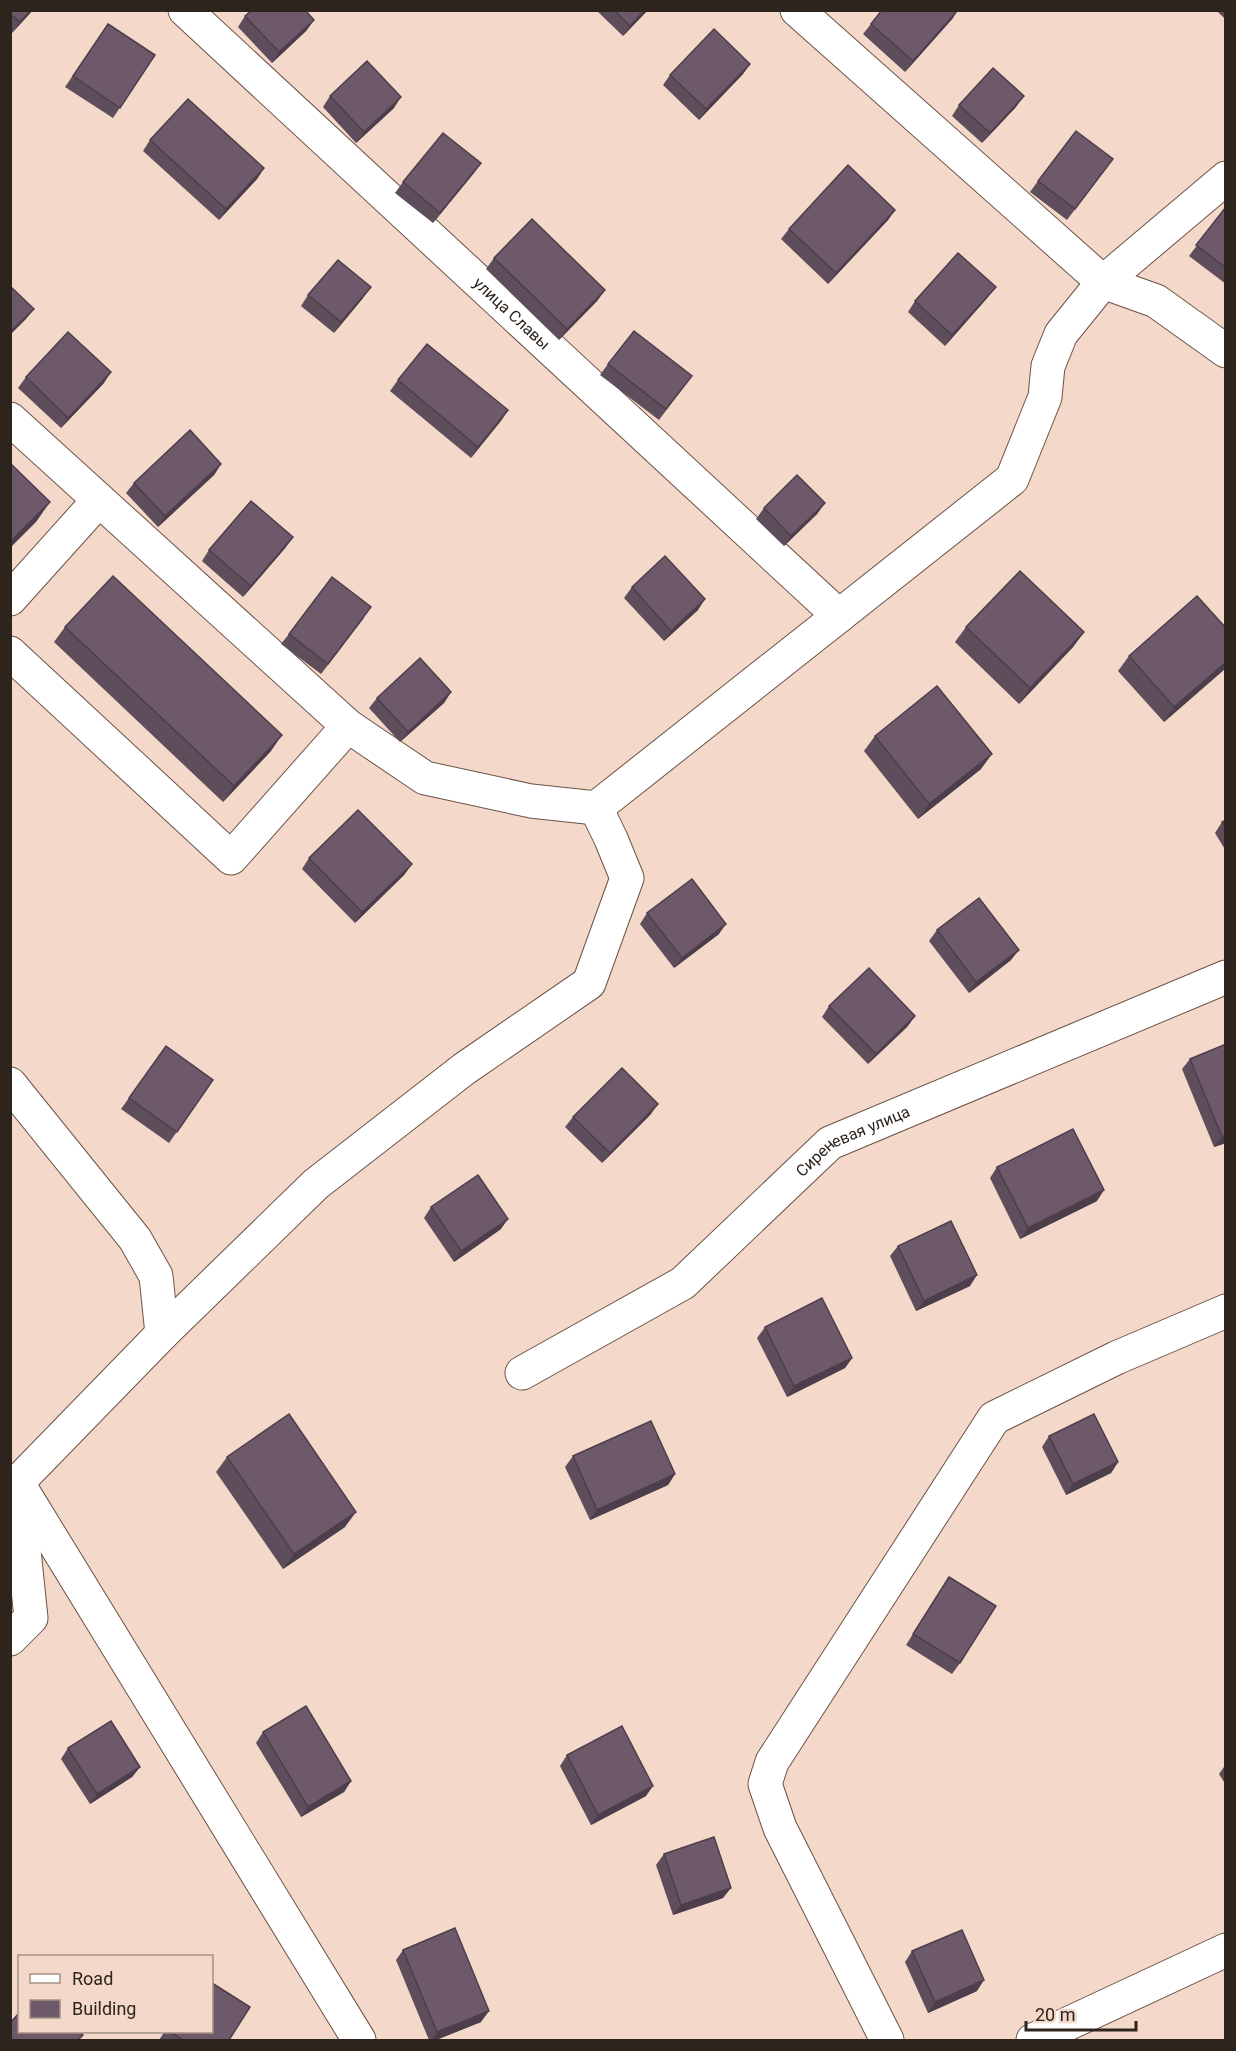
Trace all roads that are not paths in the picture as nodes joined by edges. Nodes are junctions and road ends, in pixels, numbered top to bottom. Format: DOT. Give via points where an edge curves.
graph roads {
  1 [pos="185,10"];
  2 [pos="796,10"];
  3 [pos="1226,178"];
  4 [pos="1103,282"];
  5 [pos="1226,351"];
  6 [pos="10,419"];
  7 [pos="99,500"];
  8 [pos="10,599"];
  9 [pos="838,616"];
  10 [pos="10,653"];
  11 [pos="348,726"];
  12 [pos="596,808"];
  13 [pos="1226,977"];
  14 [pos="10,1084"];
  15 [pos="1226,1311"];
  16 [pos="162,1334"];
  17 [pos="522,1373"];
  18 [pos="14,1481"];
  19 [pos="10,1639"];
  20 [pos="1226,1950"];
  21 [pos="359,2040"];
  22 [pos="886,2040"];
  23 [pos="1033,2040"];
  1 -- 9 [label="street, улица Славы"];
  2 -- 4 [label="street"];
  3 -- 4 [label="street"];
  4 -- 5 [label="street" via="1156,301"];
  4 -- 9 [label="street" via="1061,334 1048,366 1045,397 1012,479"];
  6 -- 7 [label="street"];
  7 -- 8 [label="street"];
  7 -- 11 [label="street"];
  9 -- 12 [label="street"];
  10 -- 11 [label="street" via="231,858"];
  11 -- 12 [label="street" via="425,778 531,801"];
  12 -- 16 [label="street" via="627,878 589,983 464,1069 316,1184"];
  13 -- 17 [label="street, Сиреневая улица" via="831,1143 683,1283"];
  14 -- 16 [label="street" via="135,1239 156,1276"];
  15 -- 22 [label="street" via="1116,1358 994,1418 772,1762 765,1784 780,1828"];
  16 -- 18 [label="street"];
  18 -- 19 [label="street" via="31,1618"];
  18 -- 21 [label="street"];
  20 -- 23 [label="street"];
}
